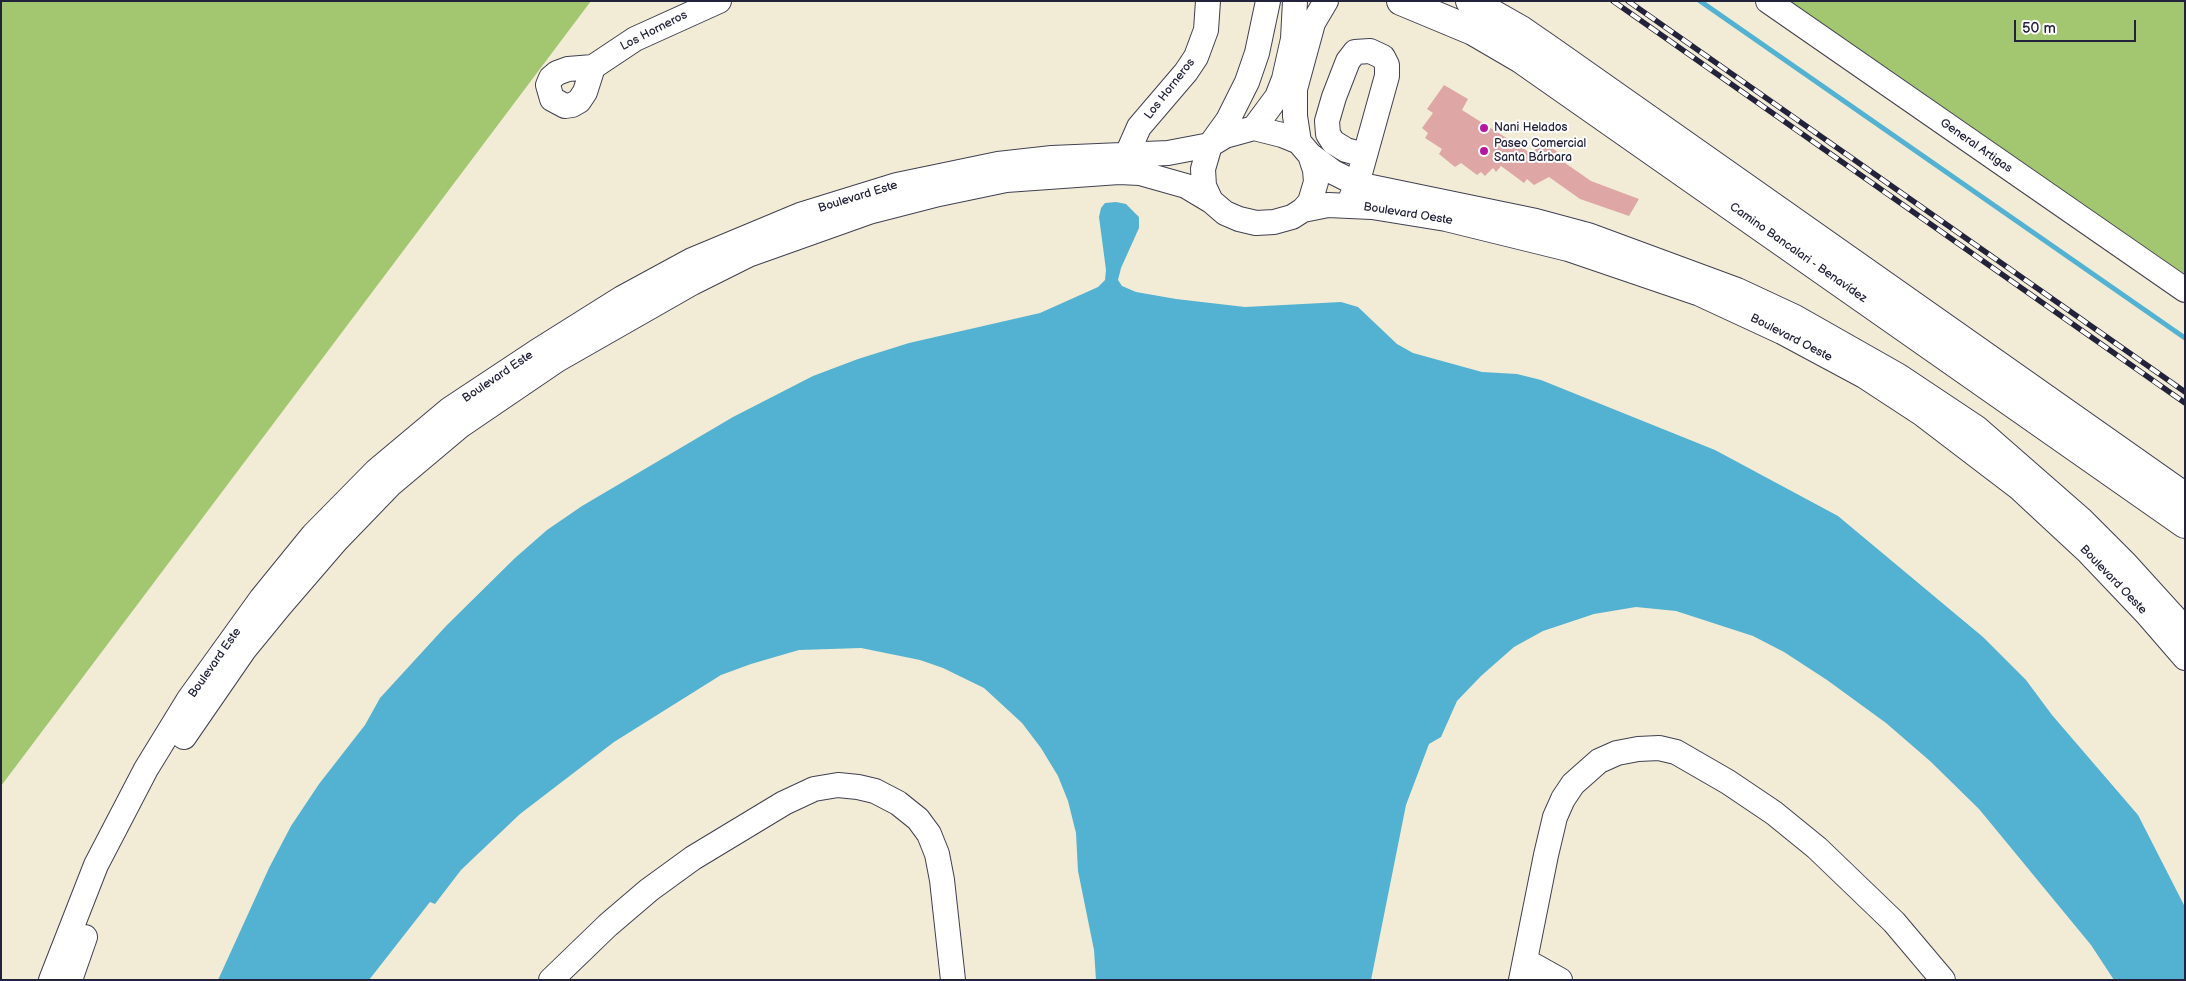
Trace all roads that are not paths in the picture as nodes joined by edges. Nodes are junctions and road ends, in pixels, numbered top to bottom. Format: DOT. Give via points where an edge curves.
graph roads {
  1 [pos="719,1"];
  2 [pos="1208,1"];
  3 [pos="1268,1"];
  4 [pos="1295,1"];
  5 [pos="1326,1"];
  6 [pos="1401,1"];
  7 [pos="1470,1"];
  8 [pos="1768,1"];
  9 [pos="593,67"];
  10 [pos="1254,128"];
  11 [pos="1210,145"];
  12 [pos="1304,149"];
  13 [pos="1355,153"];
  14 [pos="1122,163"];
  15 [pos="1348,188"];
  16 [pos="1210,201"];
  17 [pos="1303,210"];
  18 [pos="2185,290"];
  19 [pos="2178,490"];
  20 [pos="2061,514"];
  21 [pos="2185,524"];
  22 [pos="2185,629"];
  23 [pos="2185,658"];
  24 [pos="104,867"];
  25 [pos="1524,970"];
  26 [pos="51,980"];
  27 [pos="70,980"];
  28 [pos="551,980"];
  29 [pos="953,980"];
  30 [pos="1560,980"];
  31 [pos="1943,980"];
  1 -- 9 [label="street, Los Horneros" via="635,39"];
  2 -- 14 [label="street, Los Horneros" via="1206,30 1196,56 1139,127"];
  3 -- 11 [label="street" via="1247,82 1228,120"];
  4 -- 10 [label="street" via="1293,39 1284,79 1277,97"];
  5 -- 12 [label="street" via="1313,23 1295,89 1295,116"];
  6 -- 21 [label="main road, Camino Bancalari - Benavídez" via="1473,31 1521,59"];
  7 -- 19 [label="main road, Camino Bancalari - Benavídez" via="1550,50"];
  8 -- 18 [label="street, General Artigas"];
  10 -- 11 [label="street" via="1225,136"];
  10 -- 12 [label="street" via="1269,131"];
  11 -- 14 [label="street, Boulevard Este"];
  11 -- 16 [label="street" via="1203,169 1204,186"];
  12 -- 15 [label="street, Boulevard Oeste"];
  12 -- 17 [label="street" via="1315,170 1316,182 1310,202"];
  13 -- 15 [label="street"];
  14 -- 16 [label="street, Boulevard Este" via="1140,173 1186,186"];
  14 -- 24 [label="street, Boulevard Este" via="866,203 627,306 557,360 412,454 391,484 237,644"];
  15 -- 17 [label="street, Boulevard Oeste" via="1328,205"];
  15 -- 20 [label="street, Boulevard Oeste" via="1446,219 1568,249 1615,254 1782,332 1840,353 2019,488"];
  16 -- 17 [label="street" via="1225,213 1256,223 1274,222"];
  20 -- 22 [label="street, Boulevard Oeste" via="2126,564"];
  20 -- 23 [label="street, Boulevard Oeste"];
  24 -- 26 [label="street, Boulevard Este"];
  24 -- 27 [label="street, Boulevard Este"];
  25 -- 30 [label="street"];
  25 -- 31 [label="street" via="1546,855 1563,799 1573,784 1599,761 1617,753 1659,748 1676,752 1720,778 1774,813 1817,848 1894,922"];
  28 -- 29 [label="street" via="614,920 693,858 784,803 814,789 838,785 875,791 898,803 918,819 929,834 942,880"];
}
